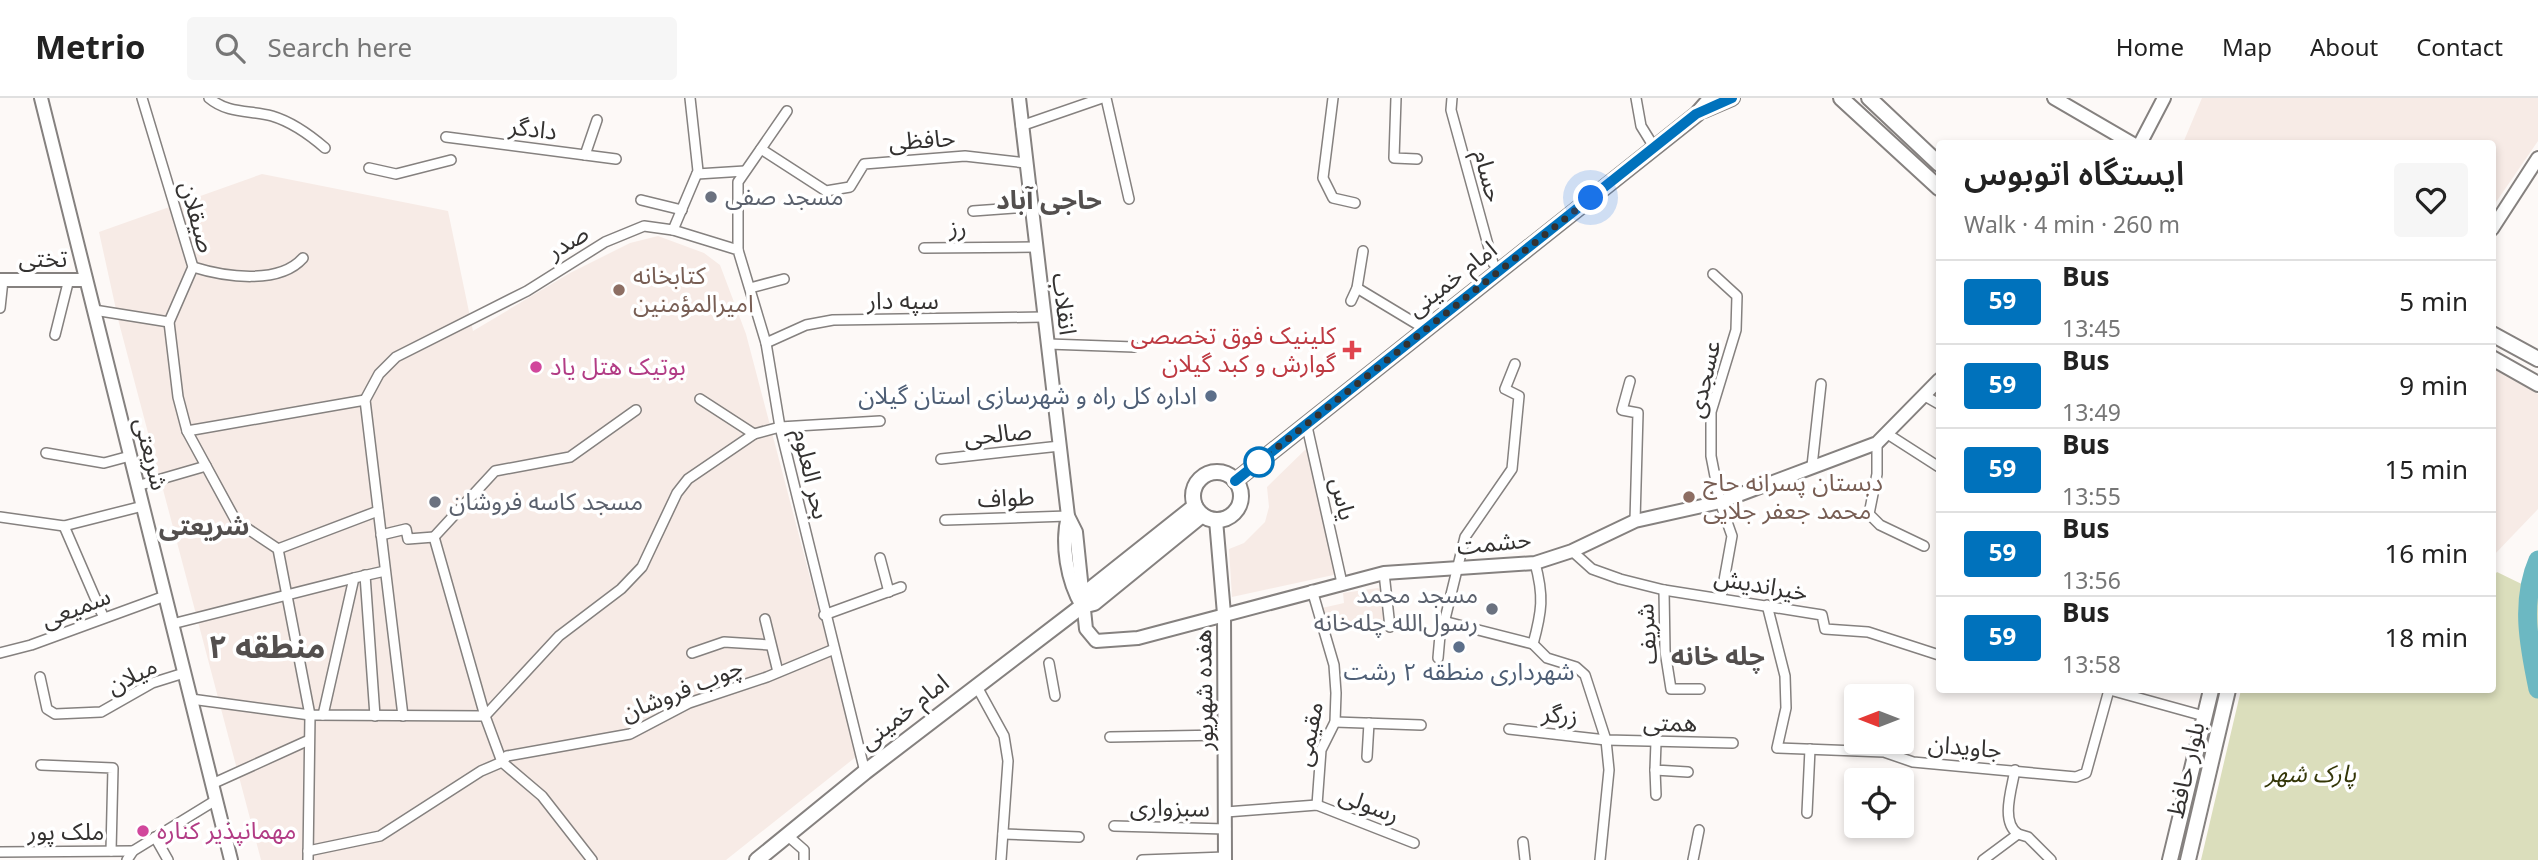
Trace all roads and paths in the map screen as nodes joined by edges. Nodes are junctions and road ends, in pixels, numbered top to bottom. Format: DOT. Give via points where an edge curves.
graph roads {
  1 [pos="41,98"];
  2 [pos="142,98"];
  3 [pos="209,98"];
  4 [pos="690,98"];
  5 [pos="1020,98"];
  6 [pos="1104,98"];
  7 [pos="1333,98"];
  8 [pos="1396,98"];
  9 [pos="1452,98"];
  10 [pos="1636,98"];
  11 [pos="1712,98"];
  12 [pos="1732,98"];
  13 [pos="1842,98"];
  14 [pos="1869,98"];
  15 [pos="2055,98"];
  16 [pos="2164,98"];
  17 [pos="787,111"];
  18 [pos="1696,114"];
  19 [pos="597,120"];
  20 [pos="1021,126"];
  21 [pos="446,137"];
  22 [pos="2126,140"];
  23 [pos="2142,140"];
  24 [pos="1654,147"];
  25 [pos="325,148"];
  26 [pos="761,149"];
  27 [pos="585,155"];
  28 [pos="2538,158"];
  29 [pos="616,159"];
  30 [pos="1417,159"];
  31 [pos="451,160"];
  32 [pos="1936,161"];
  33 [pos="1026,163"];
  34 [pos="369,168"];
  35 [pos="745,171"];
  36 [pos="697,174"];
  37 [pos="1936,185"];
  38 [pos="641,200"];
  39 [pos="1129,200"];
  40 [pos="1355,203"];
  41 [pos="1030,207"];
  42 [pos="682,210"];
  43 [pos="973,211"];
  44 [pos="2496,224"];
  45 [pos="673,230"];
  46 [pos="924,247"];
  47 [pos="1035,247"];
  48 [pos="738,250"];
  49 [pos="1363,251"];
  50 [pos="303,258"];
  51 [pos="193,267"];
  52 [pos="1495,268"];
  53 [pos="1713,274"];
  54 [pos="69,279"];
  55 [pos="784,279"];
  56 [pos="1,280"];
  57 [pos="86,280"];
  58 [pos="750,288"];
  59 [pos="1357,288"];
  60 [pos="1351,301"];
  61 [pos="0,308"];
  62 [pos="94,310"];
  63 [pos="1044,317"];
  64 [pos="169,322"];
  65 [pos="1425,329"];
  66 [pos="55,335"];
  67 [pos="2496,336"];
  68 [pos="766,343"];
  69 [pos="1048,344"];
  70 [pos="1133,347"];
  71 [pos="2538,359"];
  72 [pos="2496,360"];
  73 [pos="1515,364"];
  74 [pos="1630,381"];
  75 [pos="1936,383"];
  76 [pos="1821,384"];
  77 [pos="2538,384"];
  78 [pos="1925,396"];
  79 [pos="700,399"];
  80 [pos="365,400"];
  81 [pos="1936,402"];
  82 [pos="636,410"];
  83 [pos="880,421"];
  84 [pos="1306,422"];
  85 [pos="780,427"];
  86 [pos="187,431"];
  87 [pos="1886,433"];
  88 [pos="754,434"];
  89 [pos="1877,443"];
  90 [pos="1060,446"];
  91 [pos="46,453"];
  92 [pos="130,456"];
  93 [pos="941,459"];
  94 [pos="1936,465"];
  95 [pos="206,466"];
  96 [pos="1812,466"];
  97 [pos="1235,481"];
  98 [pos="137,486"];
  99 [pos="1720,502"];
  100 [pos="143,506"];
  101 [pos="378,511"];
  102 [pos="1204,514"];
  103 [pos="1068,516"];
  104 [pos="0,517"];
  105 [pos="945,520"];
  106 [pos="1635,521"];
  107 [pos="64,526"];
  108 [pos="381,536"];
  109 [pos="434,537"];
  110 [pos="1924,546"];
  111 [pos="278,549"];
  112 [pos="1572,551"];
  113 [pos="880,558"];
  114 [pos="1535,563"];
  115 [pos="1457,569"];
  116 [pos="385,571"];
  117 [pos="1384,573"];
  118 [pos="365,575"];
  119 [pos="354,578"];
  120 [pos="1342,583"];
  121 [pos="901,587"];
  122 [pos="1312,590"];
  123 [pos="1664,590"];
  124 [pos="889,592"];
  125 [pos="287,595"];
  126 [pos="165,596"];
  127 [pos="1222,597"];
  128 [pos="1721,597"];
  129 [pos="1767,605"];
  130 [pos="1082,606"];
  131 [pos="1246,608"];
  132 [pos="1224,614"];
  133 [pos="824,615"];
  134 [pos="103,616"];
  135 [pos="765,619"];
  136 [pos="1447,622"];
  137 [pos="172,624"];
  138 [pos="1390,627"];
  139 [pos="1533,644"];
  140 [pos="770,645"];
  141 [pos="832,650"];
  142 [pos="0,653"];
  143 [pos="692,653"];
  144 [pos="1936,654"];
  145 [pos="1438,658"];
  146 [pos="1049,663"];
  147 [pos="778,672"];
  148 [pos="184,673"];
  149 [pos="40,677"];
  150 [pos="976,685"];
  151 [pos="1700,689"];
  152 [pos="2108,693"];
  153 [pos="2120,693"];
  154 [pos="2155,693"];
  155 [pos="2210,693"];
  156 [pos="2227,693"];
  157 [pos="1055,696"];
  158 [pos="191,699"];
  159 [pos="2153,702"];
  160 [pos="310,715"];
  161 [pos="323,715"];
  162 [pos="375,716"];
  163 [pos="402,716"];
  164 [pos="485,716"];
  165 [pos="2204,716"];
  166 [pos="1335,722"];
  167 [pos="1370,723"];
  168 [pos="1421,725"];
  169 [pos="1510,729"];
  170 [pos="1225,735"];
  171 [pos="1111,737"];
  172 [pos="309,740"];
  173 [pos="1606,740"];
  174 [pos="1656,742"];
  175 [pos="1733,743"];
  176 [pos="1810,750"];
  177 [pos="1367,757"];
  178 [pos="502,762"];
  179 [pos="41,765"];
  180 [pos="1655,770"];
  181 [pos="2015,770"];
  182 [pos="865,772"];
  183 [pos="1688,772"];
  184 [pos="212,784"];
  185 [pos="1656,795"];
  186 [pos="216,800"];
  187 [pos="1317,805"];
  188 [pos="1226,812"];
  189 [pos="1807,813"];
  190 [pos="1114,826"];
  191 [pos="1226,829"];
  192 [pos="1699,830"];
  193 [pos="1003,834"];
  194 [pos="2018,834"];
  195 [pos="788,836"];
  196 [pos="1079,837"];
  197 [pos="155,838"];
  198 [pos="1523,842"];
  199 [pos="1413,843"];
  200 [pos="0,852"];
  201 [pos="111,852"];
  202 [pos="308,855"];
  203 [pos="130,856"];
  204 [pos="1225,859"];
  205 [pos="168,860"];
  206 [pos="230,860"];
  207 [pos="592,860"];
  208 [pos="758,860"];
  209 [pos="804,860"];
  210 [pos="1001,860"];
  211 [pos="1142,860"];
  212 [pos="1525,860"];
  213 [pos="1600,860"];
  214 [pos="1693,860"];
  215 [pos="1983,860"];
  216 [pos="2051,860"];
  217 [pos="2170,860"];
  218 [pos="2188,860"];
  1 -- 57 [label="main road, شریعتی"];
  2 -- 51 [label="street, صیقلان"];
  3 -- 25 [label="street" via="232,111 272,116"];
  4 -- 36 [label="street"];
  5 -- 20 [label="main road, انقلاب"];
  6 -- 20 [label="street"];
  6 -- 39 [label="street"];
  7 -- 40 [label="street" via="1323,178 1333,198"];
  8 -- 30 [label="street" via="1394,158"];
  9 -- 52 [label="street, حسام" via="1470,190"];
  10 -- 24 [label="street" via="1641,126"];
  11 -- 18 [label="main road, امام خمینی"];
  12 -- 18 [label="main road, امام خمینی"];
  13 -- 37 [label="main road"];
  14 -- 32 [label="main road"];
  15 -- 22 [label="main road"];
  16 -- 23 [label="main road"];
  17 -- 26 [label="street"];
  18 -- 24 [label="main road, امام خمینی"];
  19 -- 27 [label="street"];
  20 -- 33 [label="main road, انقلاب"];
  21 -- 27 [label="street, دادگر"];
  24 -- 52 [label="main road, امام خمینی"];
  26 -- 33 [label="street, حافظی" via="826,191 850,187 864,164 965,156"];
  26 -- 35 [label="street"];
  27 -- 29 [label="street, دادگر"];
  28 -- 44 [label="main road"];
  31 -- 34 [label="street" via="396,174"];
  33 -- 41 [label="main road, انقلاب"];
  35 -- 36 [label="street"];
  35 -- 48 [label="street" via="738,182"];
  36 -- 42 [label="street"];
  38 -- 42 [label="street"];
  41 -- 43 [label="street"];
  41 -- 47 [label="main road, انقلاب"];
  42 -- 45 [label="street"];
  45 -- 48 [label="street"];
  45 -- 80 [label="street, صدر" via="644,226 604,242 527,290 396,357 379,374"];
  46 -- 47 [label="street, رز"];
  47 -- 63 [label="main road, انقلاب"];
  48 -- 58 [label="street, بحر العلوم"];
  49 -- 59 [label="street"];
  50 -- 51 [label="street" via="281,273 214,274"];
  51 -- 64 [label="street, صیقلان"];
  52 -- 65 [label="main road, امام خمینی"];
  53 -- 99 [label="street, عسجدی" via="1737,296 1736,330 1711,412 1711,456"];
  54 -- 56 [label="main road, تختی"];
  54 -- 57 [label="main road, تختی"];
  54 -- 66 [label="street"];
  55 -- 58 [label="street"];
  56 -- 61 [label="street"];
  57 -- 62 [label="main road, شریعتی"];
  58 -- 68 [label="street, بحر العلوم"];
  59 -- 60 [label="street"];
  59 -- 65 [label="street"];
  62 -- 64 [label="street"];
  62 -- 92 [label="main road, شریعتی"];
  63 -- 68 [label="street, سپه دار" via="833,320 806,325"];
  63 -- 69 [label="main road, انقلاب"];
  64 -- 86 [label="street"];
  65 -- 84 [label="main road, امام خمینی"];
  67 -- 71 [label="main road"];
  68 -- 85 [label="street, بحر العلوم"];
  69 -- 70 [label="street"];
  69 -- 90 [label="main road, انقلاب"];
  72 -- 77 [label="main road"];
  73 -- 115 [label="street" via="1504,389 1519,396 1512,469 1465,537"];
  74 -- 106 [label="street" via="1622,410 1638,413"];
  75 -- 78 [label="main road, حشمت"];
  76 -- 96 [label="street"];
  78 -- 81 [label="street"];
  78 -- 87 [label="main road, حشمت"];
  79 -- 88 [label="street"];
  80 -- 86 [label="street"];
  80 -- 101 [label="street"];
  82 -- 109 [label="street" via="570,457 495,471"];
  83 -- 85 [label="street"];
  84 -- 97 [label="main road, امام خمینی"];
  84 -- 120 [label="street, یاس"];
  85 -- 88 [label="street"];
  85 -- 133 [label="street, بحر العلوم"];
  86 -- 95 [label="street"];
  87 -- 89 [label="main road, حشمت"];
  87 -- 94 [label="street"];
  88 -- 164 [label="street" via="688,479 642,567 559,636"];
  89 -- 96 [label="main road, حشمت"];
  89 -- 110 [label="street" via="1869,514 1880,525"];
  90 -- 93 [label="street, صالحی"];
  90 -- 103 [label="main road, انقلاب"];
  91 -- 92 [label="street" via="104,463"];
  92 -- 98 [label="main road, شریعتی"];
  95 -- 98 [label="street"];
  95 -- 111 [label="street" via="236,521"];
  96 -- 99 [label="main road, حشمت"];
  97 -- 102 [label="main road" via="1239,503 1230,516"];
  97 -- 102 [label="main road" via="1215,472 1201,478 1193,491"];
  98 -- 100 [label="main road, شریعتی"];
  99 -- 106 [label="main road, حشمت"];
  99 -- 128 [label="street, عسجدی" via="1732,536"];
  100 -- 107 [label="street"];
  100 -- 126 [label="main road, شریعتی"];
  101 -- 108 [label="street"];
  101 -- 111 [label="street"];
  102 -- 127 [label="main road, هفده شهریور"];
  102 -- 130 [label="main road, امام خمینی" via="1088,591"];
  103 -- 105 [label="street, طواف"];
  103 -- 130 [label="main road, انقلاب" via="1065,530 1071,588"];
  104 -- 107 [label="street"];
  106 -- 112 [label="main road, حشمت"];
  107 -- 134 [label="street"];
  108 -- 109 [label="street" via="406,529 408,539"];
  108 -- 116 [label="street"];
  109 -- 164 [label="street"];
  111 -- 125 [label="street"];
  112 -- 114 [label="main road, حشمت"];
  112 -- 123 [label="street, خیراندیش" via="1592,569"];
  113 -- 124 [label="street"];
  114 -- 115 [label="main road, حشمت"];
  114 -- 139 [label="street" via="1542,609"];
  115 -- 117 [label="main road, حشمت"];
  115 -- 136 [label="street"];
  116 -- 118 [label="street"];
  116 -- 163 [label="street"];
  117 -- 120 [label="main road, حشمت"];
  117 -- 138 [label="street"];
  118 -- 119 [label="street"];
  118 -- 162 [label="street"];
  119 -- 125 [label="street"];
  119 -- 161 [label="street"];
  120 -- 122 [label="main road, حشمت"];
  121 -- 124 [label="street"];
  122 -- 131 [label="main road, حشمت"];
  122 -- 166 [label="street, مقیمی" via="1334,666"];
  123 -- 128 [label="street, خیراندیش"];
  123 -- 151 [label="street, شریف" via="1671,689"];
  124 -- 133 [label="street"];
  125 -- 137 [label="street"];
  125 -- 160 [label="street"];
  126 -- 134 [label="street, سمیعی"];
  126 -- 137 [label="main road, شریعتی"];
  127 -- 131 [label="main road" via="1230,607"];
  127 -- 132 [label="main road, هفده شهریور"];
  128 -- 129 [label="street, خیراندیش"];
  129 -- 144 [label="street, خیراندیش" via="1822,615 1825,629 1868,632"];
  129 -- 176 [label="street, جاویدان" via="1785,676 1786,708 1776,746"];
  130 -- 132 [label="main road, حشمت" via="1086,629 1101,642 1138,638"];
  130 -- 150 [label="main road, امام خمینی"];
  131 -- 132 [label="main road, حشمت"];
  132 -- 170 [label="main road, هفده شهریور"];
  133 -- 141 [label="street, بحر العلوم"];
  134 -- 142 [label="street, سمیعی"];
  135 -- 140 [label="street"];
  136 -- 139 [label="street"];
  136 -- 145 [label="street" via="1440,635"];
  137 -- 148 [label="main road, شریعتی"];
  139 -- 173 [label="street" via="1547,658 1576,667 1585,675"];
  140 -- 143 [label="street" via="724,642"];
  140 -- 147 [label="street"];
  141 -- 147 [label="street, چوب فروشان"];
  141 -- 182 [label="street, بحر العلوم"];
  146 -- 157 [label="street"];
  147 -- 178 [label="street, چوب فروشان" via="689,703 630,734 523,751"];
  148 -- 149 [label="street, میلان" via="152,683 101,712 55,714 47,709"];
  148 -- 158 [label="main road, شریعتی"];
  150 -- 182 [label="main road, امام خمینی"];
  150 -- 193 [label="street" via="1004,736 1009,761"];
  152 -- 181 [label="street, جاویدان" via="2086,773 2076,777"];
  153 -- 159 [label="street, جاویدان"];
  154 -- 159 [label="street"];
  155 -- 165 [label="main road, بلوار حافظ"];
  156 -- 218 [label="main road, بلوار حافظ"];
  158 -- 160 [label="street"];
  158 -- 184 [label="main road, شریعتی"];
  159 -- 165 [label="street, جاویدان"];
  160 -- 161 [label="street"];
  160 -- 172 [label="street"];
  161 -- 162 [label="street"];
  162 -- 163 [label="street"];
  163 -- 164 [label="street"];
  164 -- 178 [label="street"];
  165 -- 217 [label="main road, بلوار حافظ"];
  166 -- 167 [label="street"];
  166 -- 187 [label="street, مقیمی" via="1321,750"];
  167 -- 168 [label="street"];
  167 -- 177 [label="street"];
  169 -- 173 [label="street, زرگر"];
  170 -- 171 [label="street"];
  170 -- 188 [label="main road, هفده شهریور"];
  172 -- 184 [label="street"];
  172 -- 202 [label="street"];
  173 -- 174 [label="street, همتی"];
  173 -- 213 [label="street" via="1609,770"];
  174 -- 175 [label="street, همتی"];
  174 -- 180 [label="street"];
  176 -- 181 [label="street, جاویدان" via="1884,751 1913,762"];
  176 -- 189 [label="street"];
  178 -- 202 [label="street, چوب فروشان" via="380,836"];
  178 -- 207 [label="street" via="542,796"];
  179 -- 201 [label="street" via="113,768"];
  180 -- 183 [label="street"];
  180 -- 185 [label="street"];
  181 -- 194 [label="street" via="2008,817"];
  182 -- 195 [label="main road, امام خمینی"];
  184 -- 186 [label="main road, شریعتی"];
  186 -- 197 [label="street"];
  186 -- 206 [label="main road, شریعتی"];
  187 -- 188 [label="street, رسولی"];
  187 -- 199 [label="street, رسولی"];
  188 -- 191 [label="main road, هفده شهریور"];
  190 -- 191 [label="street, سبزواری"];
  191 -- 204 [label="main road, هفده شهریور"];
  192 -- 214 [label="street"];
  193 -- 196 [label="street"];
  193 -- 210 [label="street"];
  194 -- 215 [label="street"];
  194 -- 216 [label="street" via="2028,837"];
  195 -- 208 [label="main road, امام خمینی"];
  195 -- 209 [label="street" via="804,850"];
  197 -- 203 [label="street"];
  197 -- 205 [label="street"];
  198 -- 212 [label="street"];
  200 -- 201 [label="street, ملک پور"];
  201 -- 203 [label="street, ملک پور"];
  204 -- 211 [label="street"];
}
